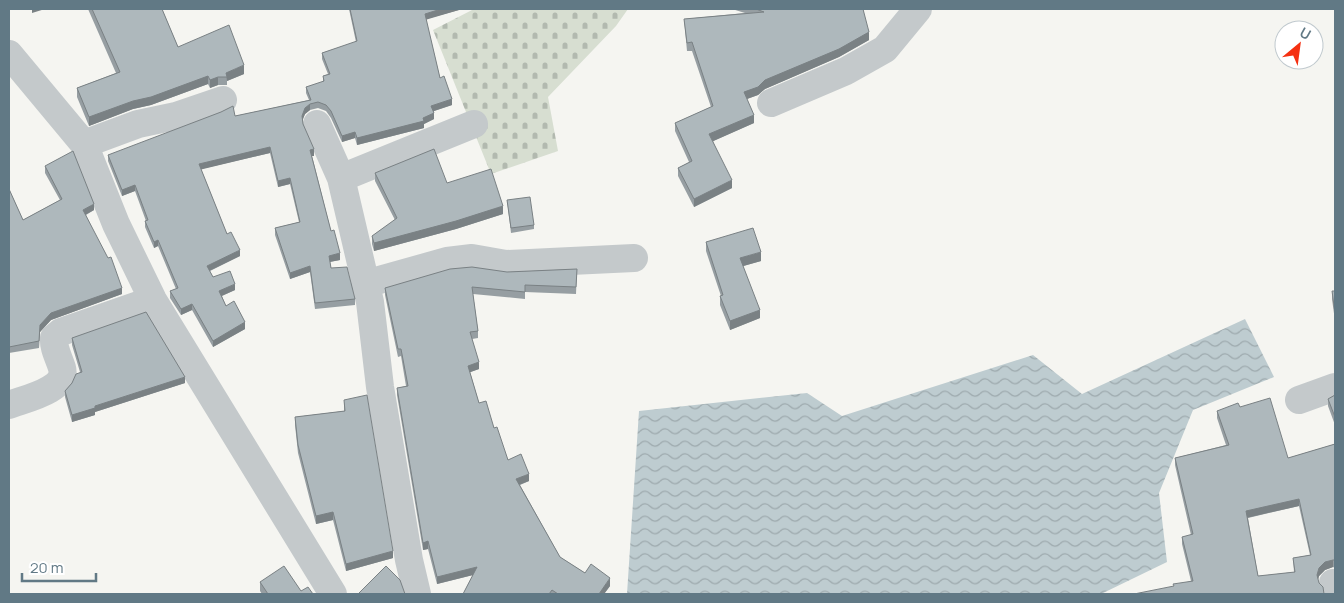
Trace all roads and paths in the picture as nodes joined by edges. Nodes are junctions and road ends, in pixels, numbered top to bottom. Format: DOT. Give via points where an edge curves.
graph roads {
  1 [pos="918,9"];
  2 [pos="9,54"];
  3 [pos="223,100"];
  4 [pos="771,103"];
  5 [pos="317,124"];
  6 [pos="474,124"];
  7 [pos="84,144"];
  8 [pos="341,178"];
  9 [pos="634,258"];
  10 [pos="365,284"];
  11 [pos="153,300"];
  12 [pos="1335,386"];
  13 [pos="1299,400"];
  14 [pos="9,404"];
  15 [pos="333,594"];
  16 [pos="417,594"];
  1 -- 4 [label="street" via="885,49 846,71"];
  2 -- 7 [label="street"];
  3 -- 7 [label="street" via="176,116 138,124"];
  5 -- 8 [label="street"];
  6 -- 8 [label="street"];
  7 -- 11 [label="street" via="116,224"];
  8 -- 10 [label="street"];
  9 -- 10 [label="street" via="506,264 472,258 447,261"];
  10 -- 16 [label="street"];
  11 -- 14 [label="street" via="60,332 54,338 63,371 59,382 49,390"];
  11 -- 15 [label="street"];
  12 -- 13 [label="street"];
}
